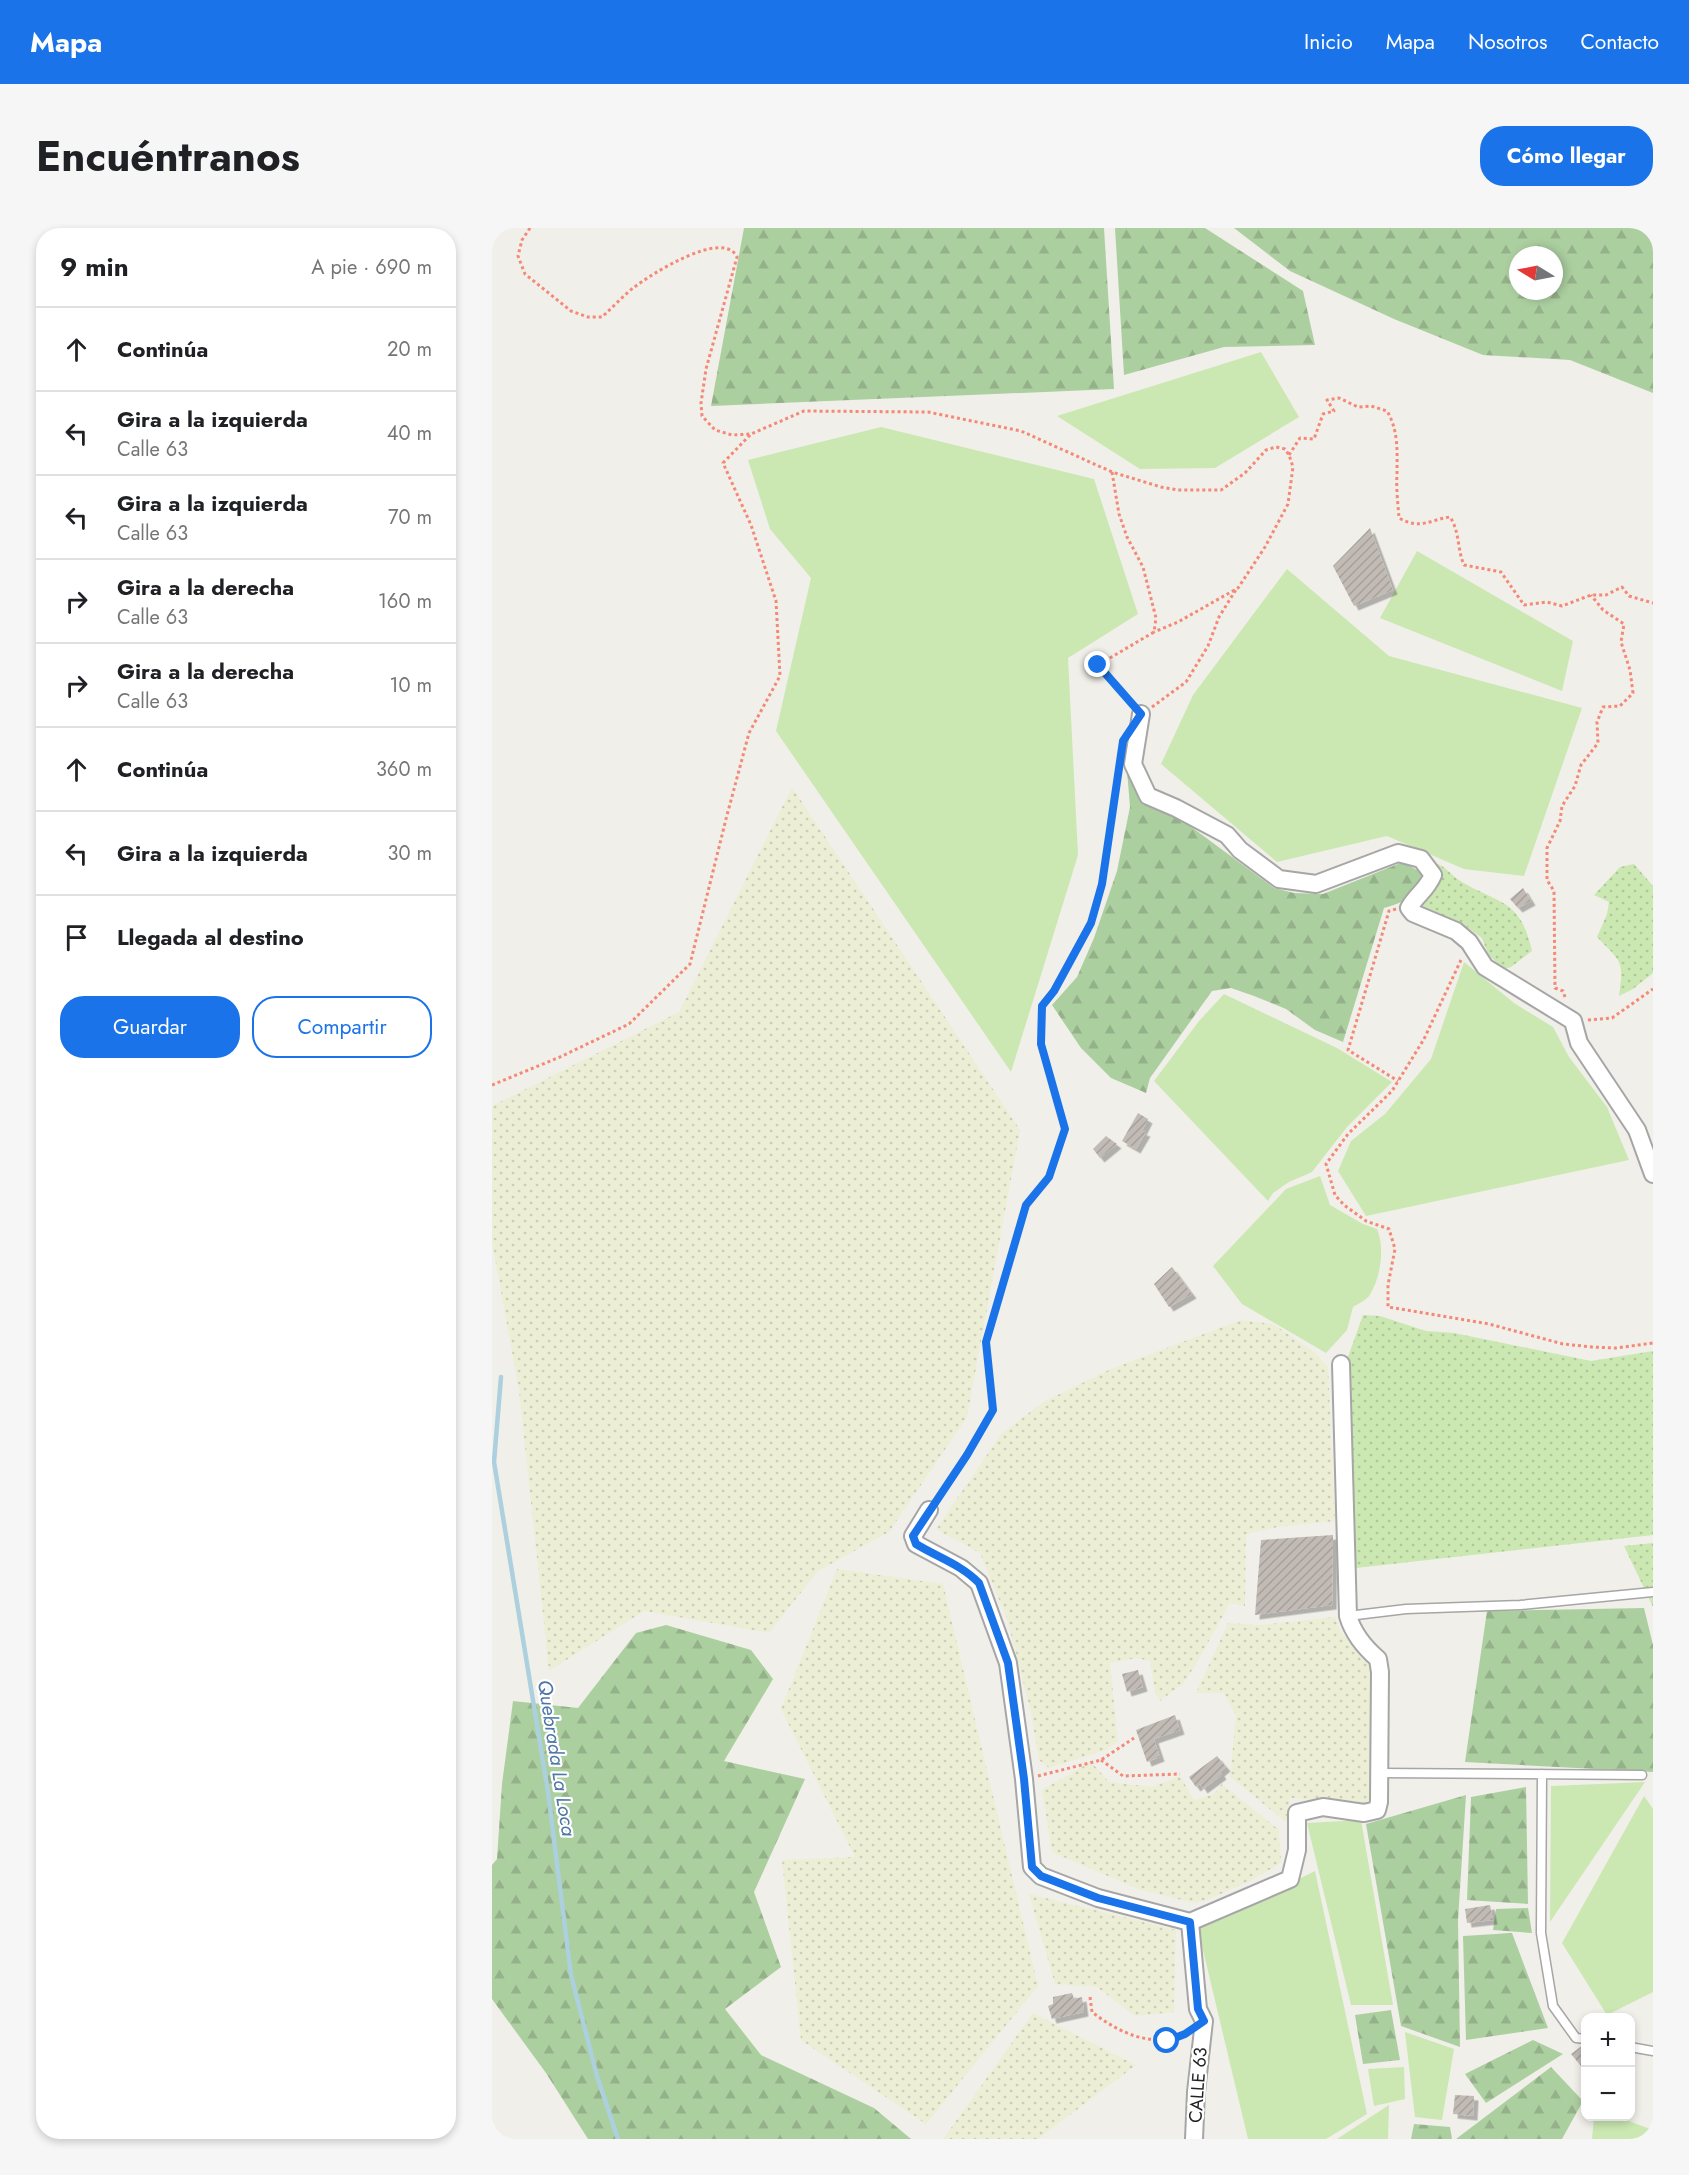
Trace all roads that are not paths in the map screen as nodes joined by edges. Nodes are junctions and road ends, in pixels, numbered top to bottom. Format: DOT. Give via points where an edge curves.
graph roads {
  1 [pos="1141,714"];
  2 [pos="1653,1174"];
  3 [pos="1341,1364"];
  4 [pos="929,1510"];
  5 [pos="1653,1592"];
  6 [pos="1348,1616"];
  7 [pos="1378,1773"];
  8 [pos="1542,1774"];
  9 [pos="1642,1775"];
  10 [pos="1190,1922"];
  11 [pos="1581,2038"];
  12 [pos="1635,2048"];
  13 [pos="1653,2051"];
  14 [pos="1194,2139"];
  1 -- 2 [label="street" via="1133,764 1148,796 1227,835 1240,850 1279,879 1316,884 1398,853 1421,859 1433,875 1428,887 1409,908 1456,931 1469,942 1485,967 1573,1021 1579,1043 1637,1130"];
  3 -- 6 [label="street"];
  4 -- 10 [label="street" via="913,1536 916,1544 961,1568 979,1583 1008,1663 1032,1867 1041,1876 1098,1898"];
  5 -- 6 [label="lane"];
  6 -- 7 [label="street" via="1367,1649 1378,1659"];
  7 -- 8 [label="lane"];
  7 -- 10 [label="street" via="1377,1810 1364,1813 1323,1807 1297,1813 1297,1850 1290,1879"];
  8 -- 9 [label="lane"];
  8 -- 11 [label="lane" via="1541,1934 1553,2006 1576,2038"];
  10 -- 14 [label="street, CALLE 63" via="1198,2009 1204,2021"];
  12 -- 13 [label="lane"];
}
